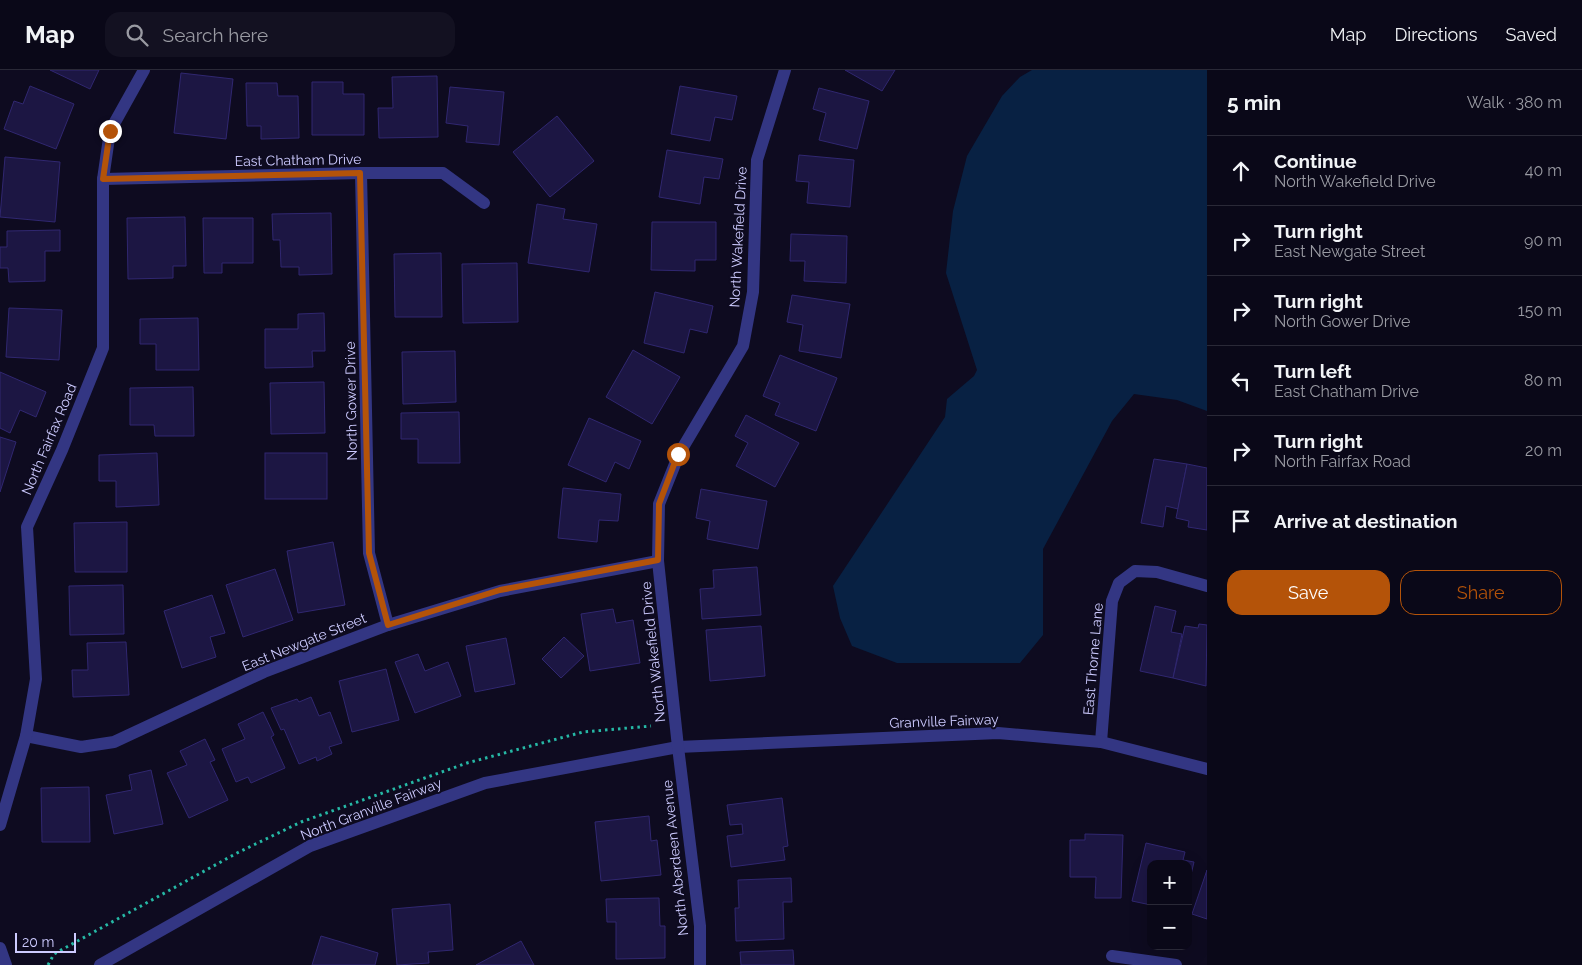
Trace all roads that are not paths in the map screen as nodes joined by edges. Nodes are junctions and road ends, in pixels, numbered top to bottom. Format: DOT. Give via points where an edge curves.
graph roads {
  1 [pos="144,70"];
  2 [pos="785,70"];
  3 [pos="360,173"];
  4 [pos="103,179"];
  5 [pos="484,203"];
  6 [pos="658,560"];
  7 [pos="1207,586"];
  8 [pos="388,625"];
  9 [pos="26,736"];
  10 [pos="1101,742"];
  11 [pos="678,747"];
  12 [pos="1207,769"];
  13 [pos="0,825"];
  14 [pos="0,948"];
  15 [pos="1112,956"];
  16 [pos="6,965"];
  17 [pos="100,965"];
  18 [pos="700,965"];
  19 [pos="1176,965"];
  1 -- 4 [label="street, North Fairfax Road" via="110,131"];
  2 -- 6 [label="street, North Wakefield Drive" via="757,160 752,292 743,346 678,454 659,504"];
  3 -- 4 [label="street, East Chatham Drive"];
  3 -- 5 [label="street, East Chatham Drive" via="443,173"];
  3 -- 8 [label="street, North Gower Drive" via="369,553"];
  4 -- 9 [label="street, North Fairfax Road" via="103,348 27,527 36,679"];
  6 -- 8 [label="street, East Newgate Street" via="500,590"];
  6 -- 11 [label="street, North Wakefield Drive"];
  7 -- 10 [label="street, East Thorne Lane" via="1157,572 1135,571 1119,583 1112,601"];
  8 -- 9 [label="street, East Newgate Street" via="264,672 114,742 81,747"];
  9 -- 13 [label="street, North Fairfax Road"];
  10 -- 11 [label="street, Granville Fairway" via="998,733"];
  10 -- 12 [label="street, Granville Fairway"];
  11 -- 17 [label="street, North Granville Fairway" via="485,783 310,846"];
  11 -- 18 [label="street, North Aberdeen Avenue" via="700,926"];
  14 -- 16 [label="street"];
  15 -- 19 [label="street"];
}
